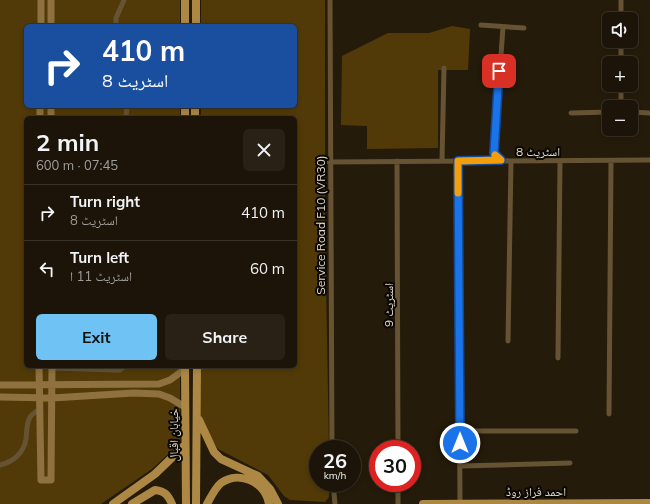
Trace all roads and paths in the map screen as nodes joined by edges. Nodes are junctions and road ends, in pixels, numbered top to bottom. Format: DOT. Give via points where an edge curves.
graph roads {
  1 [pos="41,0"];
  2 [pos="51,0"];
  3 [pos="124,0"];
  4 [pos="185,0"];
  5 [pos="196,0"];
  6 [pos="330,0"];
  7 [pos="621,0"];
  8 [pos="621,12"];
  9 [pos="41,24"];
  10 [pos="50,24"];
  11 [pos="116,24"];
  12 [pos="185,24"];
  13 [pos="196,24"];
  14 [pos="481,25"];
  15 [pos="503,27"];
  16 [pos="524,28"];
  17 [pos="444,68"];
  18 [pos="571,112"];
  19 [pos="602,112"];
  20 [pos="638,112"];
  21 [pos="650,113"];
  22 [pos="501,160"];
  23 [pos="650,160"];
  24 [pos="442,161"];
  25 [pos="458,161"];
  26 [pos="511,161"];
  27 [pos="560,161"];
  28 [pos="611,161"];
  29 [pos="330,162"];
  30 [pos="397,162"];
  31 [pos="508,341"];
  32 [pos="558,358"];
  33 [pos="39,368"];
  34 [pos="52,368"];
  35 [pos="73,368"];
  36 [pos="122,368"];
  37 [pos="184,368"];
  38 [pos="197,368"];
  39 [pos="40,384"];
  40 [pos="52,384"];
  41 [pos="0,385"];
  42 [pos="0,397"];
  43 [pos="40,397"];
  44 [pos="52,398"];
  45 [pos="186,407"];
  46 [pos="40,409"];
  47 [pos="609,414"];
  48 [pos="198,418"];
  49 [pos="460,431"];
  50 [pos="576,431"];
  51 [pos="332,440"];
  52 [pos="398,440"];
  53 [pos="184,446"];
  54 [pos="570,464"];
  55 [pos="0,465"];
  56 [pos="460,466"];
  57 [pos="334,492"];
  58 [pos="398,492"];
  59 [pos="460,503"];
  60 [pos="650,503"];
  61 [pos="113,504"];
  62 [pos="132,504"];
  63 [pos="172,504"];
  64 [pos="186,504"];
  65 [pos="196,504"];
  66 [pos="207,504"];
  67 [pos="269,504"];
  68 [pos="278,504"];
  69 [pos="335,504"];
  70 [pos="398,504"];
  71 [pos="423,504"];
  72 [pos="595,504"];
  1 -- 9 [label="street"];
  2 -- 10 [label="street"];
  3 -- 11 [label="street"];
  4 -- 12 [label="main road"];
  5 -- 13 [label="main road"];
  6 -- 29 [label="street, Service Road F10 (VR30)"];
  7 -- 8 [label="street"];
  14 -- 15 [label="street"];
  15 -- 16 [label="street"];
  15 -- 22 [label="street" via="494,153"];
  17 -- 24 [label="street"];
  18 -- 19 [label="street"];
  20 -- 21 [label="street"];
  22 -- 25 [label="street, اسٹریٹ 8"];
  22 -- 26 [label="street, اسٹریٹ 8"];
  23 -- 28 [label="street, اسٹریٹ 8"];
  24 -- 25 [label="street, اسٹریٹ 8"];
  24 -- 30 [label="street, اسٹریٹ 8"];
  25 -- 49 [label="street"];
  26 -- 27 [label="street, اسٹریٹ 8"];
  26 -- 31 [label="street"];
  27 -- 28 [label="street, اسٹریٹ 8"];
  27 -- 32 [label="street"];
  28 -- 47 [label="street"];
  29 -- 30 [label="street, اسٹریٹ 8"];
  29 -- 51 [label="street, Service Road F10 (VR30)"];
  30 -- 52 [label="street, اسٹریٹ 9"];
  33 -- 39 [label="street"];
  34 -- 40 [label="street"];
  35 -- 36 [label="street"];
  37 -- 40 [label="street" via="170,380 159,384"];
  37 -- 45 [label="main road, خیابان اقبال"];
  38 -- 48 [label="main road, خیابان اقبال"];
  39 -- 40 [label="street"];
  39 -- 41 [label="street"];
  39 -- 43 [label="street"];
  40 -- 44 [label="street"];
  42 -- 43 [label="street"];
  43 -- 44 [label="street"];
  43 -- 46 [label="street"];
  44 -- 45 [label="street" via="159,394"];
  44 -- 46 [label="street" via="51,480 41,480"];
  45 -- 53 [label="main road, خیابان اقبال"];
  46 -- 55 [label="street" via="30,417 22,450 12,460"];
  48 -- 65 [label="main road, خیابان اقبال"];
  48 -- 68 [label="main road" via="214,452 222,459 258,476 270,489"];
  49 -- 50 [label="street"];
  49 -- 56 [label="street"];
  53 -- 61 [label="main road" via="155,474"];
  53 -- 64 [label="main road, خیابان اقبال"];
  54 -- 56 [label="street"];
  56 -- 59 [label="street"];
  57 -- 69 [label="street"];
  58 -- 70 [label="street"];
  59 -- 71 [label="main road, احمد فراز روڈ"];
  59 -- 72 [label="main road, احمد فراز روڈ"];
  60 -- 72 [label="main road, احمد فراز روڈ"];
  62 -- 63 [label="main road" via="155,490 168,495"];
  66 -- 67 [label="main road" via="220,484 235,477 252,480 260,485"];
}
